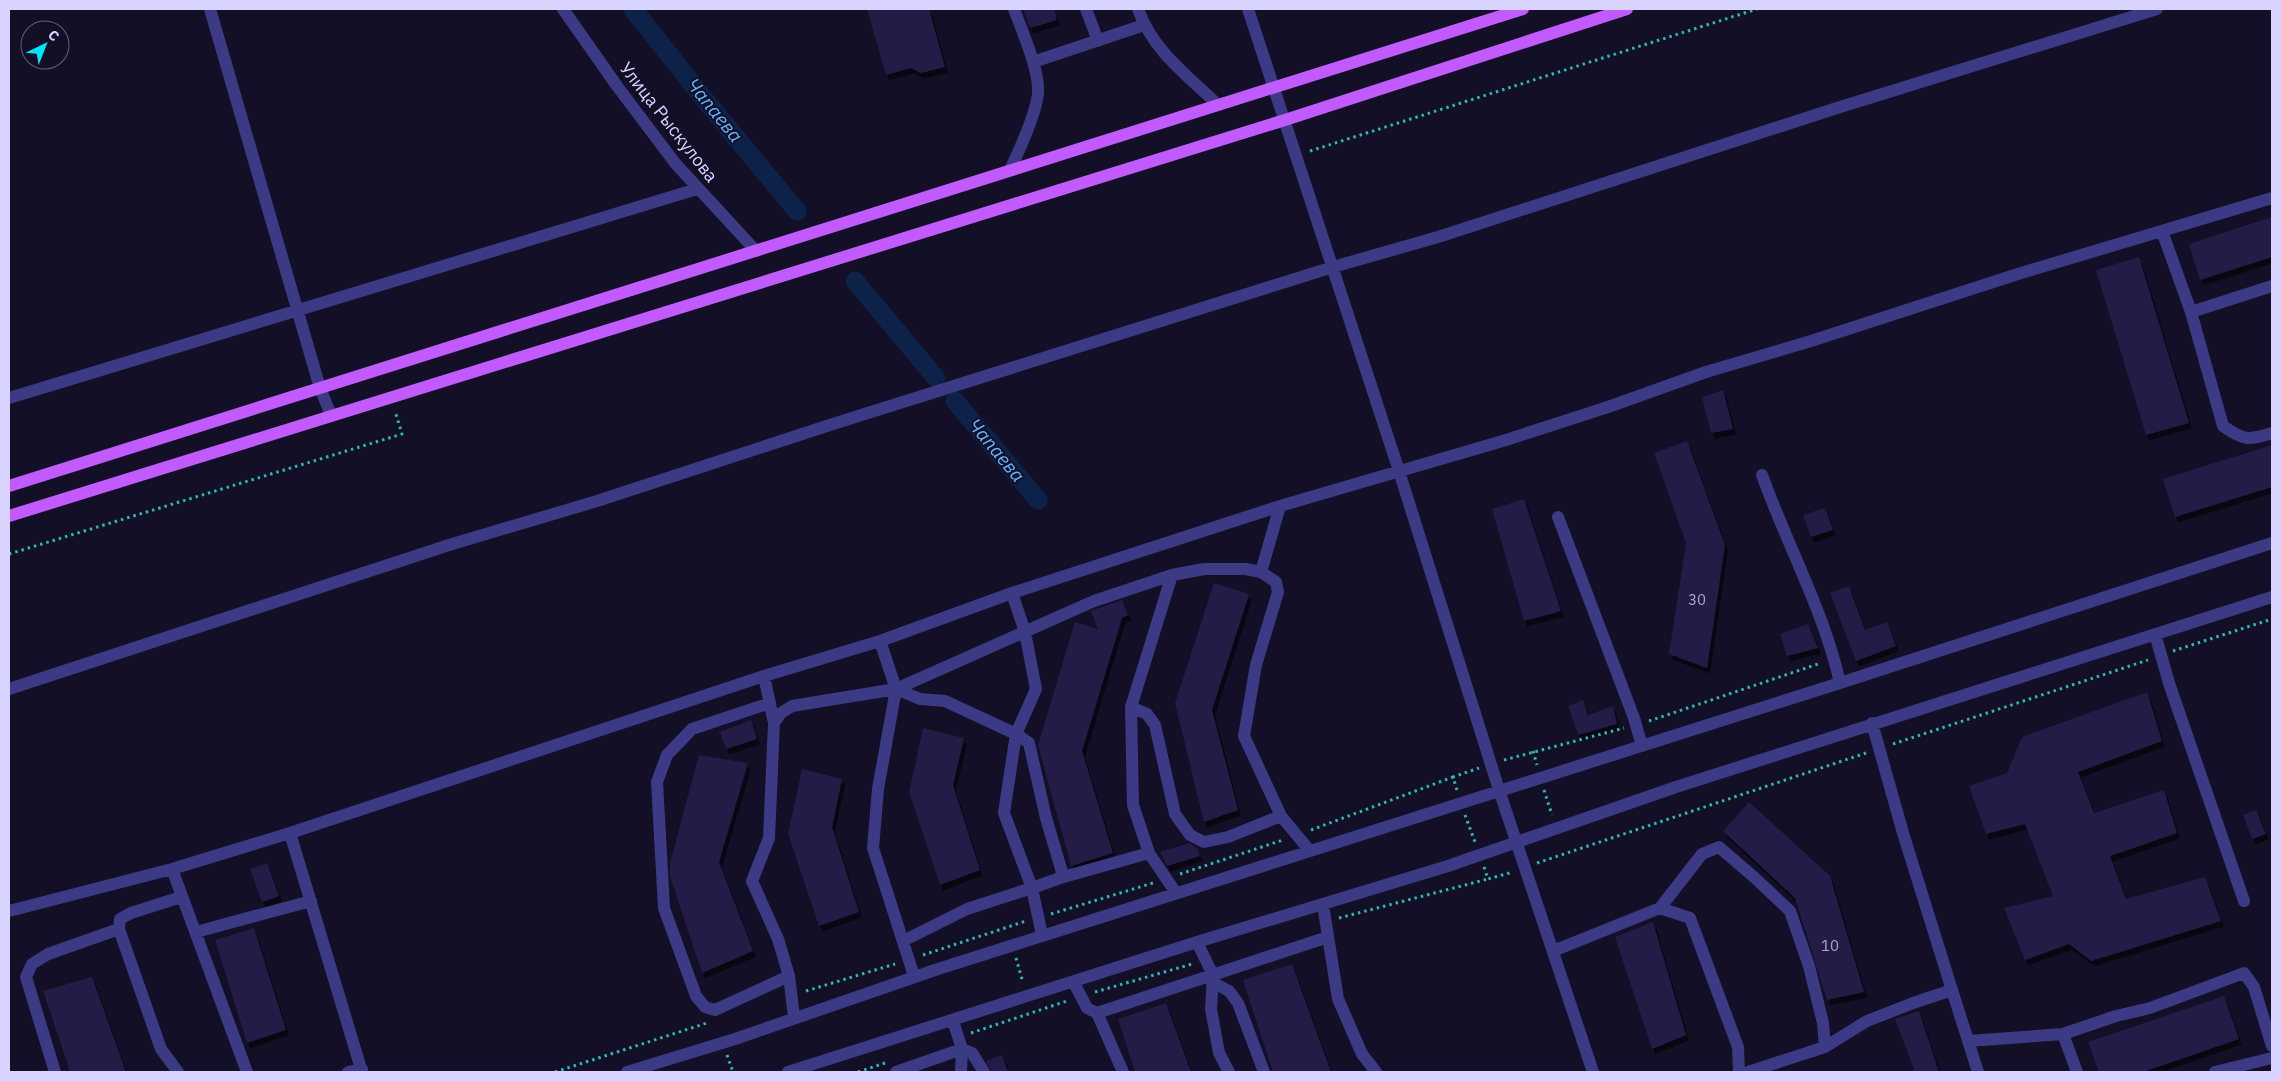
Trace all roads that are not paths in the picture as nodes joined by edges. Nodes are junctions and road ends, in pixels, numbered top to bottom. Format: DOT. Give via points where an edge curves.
graph roads {
  1 [pos="210,9"];
  2 [pos="563,9"];
  3 [pos="1014,9"];
  4 [pos="1086,9"];
  5 [pos="1138,9"];
  6 [pos="1248,9"];
  7 [pos="1523,9"];
  8 [pos="1627,9"];
  9 [pos="2157,9"];
  10 [pos="1144,25"];
  11 [pos="1098,40"];
  12 [pos="1033,62"];
  13 [pos="1273,88"];
  14 [pos="1218,105"];
  15 [pos="1285,120"];
  16 [pos="1010,170"];
  17 [pos="697,188"];
  18 [pos="2272,198"];
  19 [pos="2162,231"];
  20 [pos="756,251"];
  21 [pos="1332,267"];
  22 [pos="2272,286"];
  23 [pos="298,311"];
  24 [pos="2191,312"];
  25 [pos="320,388"];
  26 [pos="9,398"];
  27 [pos="331,416"];
  28 [pos="2272,433"];
  29 [pos="1399,471"];
  30 [pos="1762,475"];
  31 [pos="9,486"];
  32 [pos="1280,506"];
  33 [pos="9,516"];
  34 [pos="1558,517"];
  35 [pos="2272,543"];
  36 [pos="1261,572"];
  37 [pos="1172,575"];
  38 [pos="1012,593"];
  39 [pos="2272,597"];
  40 [pos="1025,632"];
  41 [pos="2155,634"];
  42 [pos="880,641"];
  43 [pos="764,676"];
  44 [pos="1840,684"];
  45 [pos="9,689"];
  46 [pos="896,689"];
  47 [pos="770,703"];
  48 [pos="1131,707"];
  49 [pos="1872,722"];
  50 [pos="774,723"];
  51 [pos="1016,734"];
  52 [pos="1642,746"];
  53 [pos="1499,790"];
  54 [pos="1281,816"];
  55 [pos="290,833"];
  56 [pos="1516,841"];
  57 [pos="1310,851"];
  58 [pos="1149,854"];
  59 [pos="172,869"];
  60 [pos="1060,878"];
  61 [pos="1032,888"];
  62 [pos="1176,893"];
  63 [pos="182,897"];
  64 [pos="311,901"];
  65 [pos="2244,901"];
  66 [pos="1323,905"];
  67 [pos="1660,908"];
  68 [pos="9,911"];
  69 [pos="119,929"];
  70 [pos="196,932"];
  71 [pos="1042,935"];
  72 [pos="1328,937"];
  73 [pos="903,941"];
  74 [pos="1196,942"];
  75 [pos="1553,951"];
  76 [pos="789,976"];
  77 [pos="914,976"];
  78 [pos="1214,979"];
  79 [pos="1074,982"];
  80 [pos="1952,990"];
  81 [pos="1097,1013"];
  82 [pos="794,1017"];
  83 [pos="953,1021"];
  84 [pos="2062,1034"];
  85 [pos="1968,1041"];
  86 [pos="2272,1046"];
  87 [pos="1825,1047"];
  88 [pos="962,1050"];
  89 [pos="2272,1058"];
  90 [pos="822,1067"];
  91 [pos="362,1071"];
  92 [pos="55,1072"];
  93 [pos="178,1072"];
  94 [pos="247,1072"];
  95 [pos="348,1072"];
  96 [pos="627,1072"];
  97 [pos="788,1072"];
  98 [pos="896,1072"];
  99 [pos="961,1072"];
  100 [pos="984,1072"];
  101 [pos="1123,1072"];
  102 [pos="1228,1072"];
  103 [pos="1264,1072"];
  104 [pos="1376,1072"];
  105 [pos="1593,1072"];
  106 [pos="1739,1072"];
  107 [pos="1748,1072"];
  108 [pos="1978,1072"];
  109 [pos="2077,1072"];
  110 [pos="2215,1072"];
  1 -- 23 [label="street"];
  2 -- 17 [label="street, Улица Рыскулова" via="617,86"];
  3 -- 12 [label="street"];
  4 -- 11 [label="street"];
  5 -- 10 [label="street"];
  6 -- 13 [label="street"];
  7 -- 13 [label="main road"];
  8 -- 15 [label="main road"];
  9 -- 21 [label="street" via="1448,234"];
  10 -- 11 [label="street"];
  10 -- 14 [label="street" via="1156,46"];
  11 -- 12 [label="street"];
  12 -- 16 [label="street" via="1038,93 1025,138"];
  13 -- 14 [label="main road"];
  13 -- 15 [label="street"];
  14 -- 16 [label="main road"];
  15 -- 21 [label="street"];
  15 -- 27 [label="main road"];
  16 -- 20 [label="main road"];
  17 -- 20 [label="street, Улица Рыскулова"];
  17 -- 23 [label="street"];
  18 -- 19 [label="street"];
  19 -- 24 [label="street"];
  19 -- 29 [label="street"];
  20 -- 25 [label="main road"];
  21 -- 29 [label="street"];
  21 -- 45 [label="street" via="598,501 430,551"];
  22 -- 24 [label="street"];
  23 -- 25 [label="street"];
  23 -- 26 [label="street"];
  24 -- 28 [label="street" via="2223,426 2240,438 2257,438"];
  25 -- 27 [label="street"];
  25 -- 31 [label="main road"];
  27 -- 33 [label="main road"];
  29 -- 32 [label="street"];
  29 -- 53 [label="street"];
  30 -- 44 [label="street" via="1835,659"];
  32 -- 36 [label="street"];
  32 -- 38 [label="street"];
  34 -- 52 [label="street"];
  35 -- 44 [label="street"];
  36 -- 37 [label="street" via="1204,569"];
  36 -- 54 [label="street" via="1276,582 1278,592 1256,664 1244,736"];
  37 -- 40 [label="street" via="1094,601"];
  37 -- 48 [label="street"];
  38 -- 40 [label="street"];
  38 -- 42 [label="street"];
  39 -- 41 [label="street"];
  40 -- 46 [label="street"];
  40 -- 51 [label="street" via="1036,689"];
  41 -- 49 [label="street"];
  41 -- 65 [label="street"];
  42 -- 43 [label="street"];
  42 -- 46 [label="street"];
  43 -- 47 [label="street"];
  43 -- 55 [label="street"];
  44 -- 52 [label="street"];
  46 -- 50 [label="street" via="792,706"];
  46 -- 51 [label="street" via="920,699 944,701"];
  46 -- 73 [label="street" via="878,789 874,848"];
  47 -- 50 [label="street"];
  47 -- 76 [label="street" via="692,729 667,755 656,782 664,908 696,996 705,1007 715,1010"];
  48 -- 54 [label="street" via="1147,714 1155,725 1175,814 1190,835 1204,842 1228,837"];
  48 -- 58 [label="street" via="1133,805"];
  49 -- 56 [label="street"];
  49 -- 80 [label="street"];
  50 -- 76 [label="street" via="769,838 752,880 778,939"];
  51 -- 60 [label="street" via="1029,743 1062,872"];
  51 -- 61 [label="street" via="1004,813"];
  52 -- 53 [label="street"];
  53 -- 56 [label="street"];
  53 -- 57 [label="street"];
  54 -- 57 [label="street"];
  55 -- 59 [label="street"];
  55 -- 64 [label="street"];
  56 -- 66 [label="street"];
  56 -- 75 [label="street"];
  57 -- 62 [label="street"];
  58 -- 60 [label="street"];
  58 -- 62 [label="street"];
  59 -- 63 [label="street"];
  59 -- 68 [label="street"];
  60 -- 61 [label="street"];
  61 -- 71 [label="street"];
  61 -- 73 [label="street" via="967,909"];
  62 -- 71 [label="street"];
  63 -- 69 [label="street" via="131,913 120,920"];
  63 -- 70 [label="street"];
  64 -- 70 [label="street"];
  64 -- 91 [label="street"];
  66 -- 72 [label="street"];
  66 -- 74 [label="street"];
  67 -- 75 [label="street"];
  67 -- 87 [label="street" via="1702,854 1719,847 1790,911 1809,966 1823,1023"];
  67 -- 106 [label="street" via="1690,918 1738,1046"];
  69 -- 92 [label="street" via="48,954 32,964 26,977"];
  69 -- 93 [label="street" via="161,1049"];
  70 -- 94 [label="street"];
  71 -- 77 [label="street"];
  72 -- 78 [label="street"];
  72 -- 104 [label="street" via="1338,999 1362,1054"];
  73 -- 77 [label="street"];
  74 -- 78 [label="street"];
  74 -- 79 [label="street"];
  75 -- 105 [label="street"];
  76 -- 82 [label="street"];
  77 -- 82 [label="street"];
  78 -- 81 [label="street"];
  78 -- 102 [label="street" via="1211,1009 1219,1053"];
  78 -- 103 [label="street" via="1229,990 1238,1003"];
  79 -- 81 [label="street" via="1087,1008"];
  79 -- 83 [label="street"];
  80 -- 85 [label="street"];
  80 -- 87 [label="street" via="1867,1021"];
  81 -- 101 [label="street"];
  82 -- 96 [label="street"];
  83 -- 88 [label="street"];
  83 -- 90 [label="street"];
  84 -- 85 [label="street"];
  84 -- 86 [label="street" via="2150,1008 2244,974 2254,987"];
  84 -- 109 [label="street"];
  85 -- 108 [label="street"];
  87 -- 107 [label="street"];
  88 -- 98 [label="street"];
  88 -- 99 [label="street"];
  88 -- 100 [label="street" via="972,1052"];
  89 -- 110 [label="street"];
  90 -- 97 [label="street"];
  91 -- 95 [label="street"];
}
